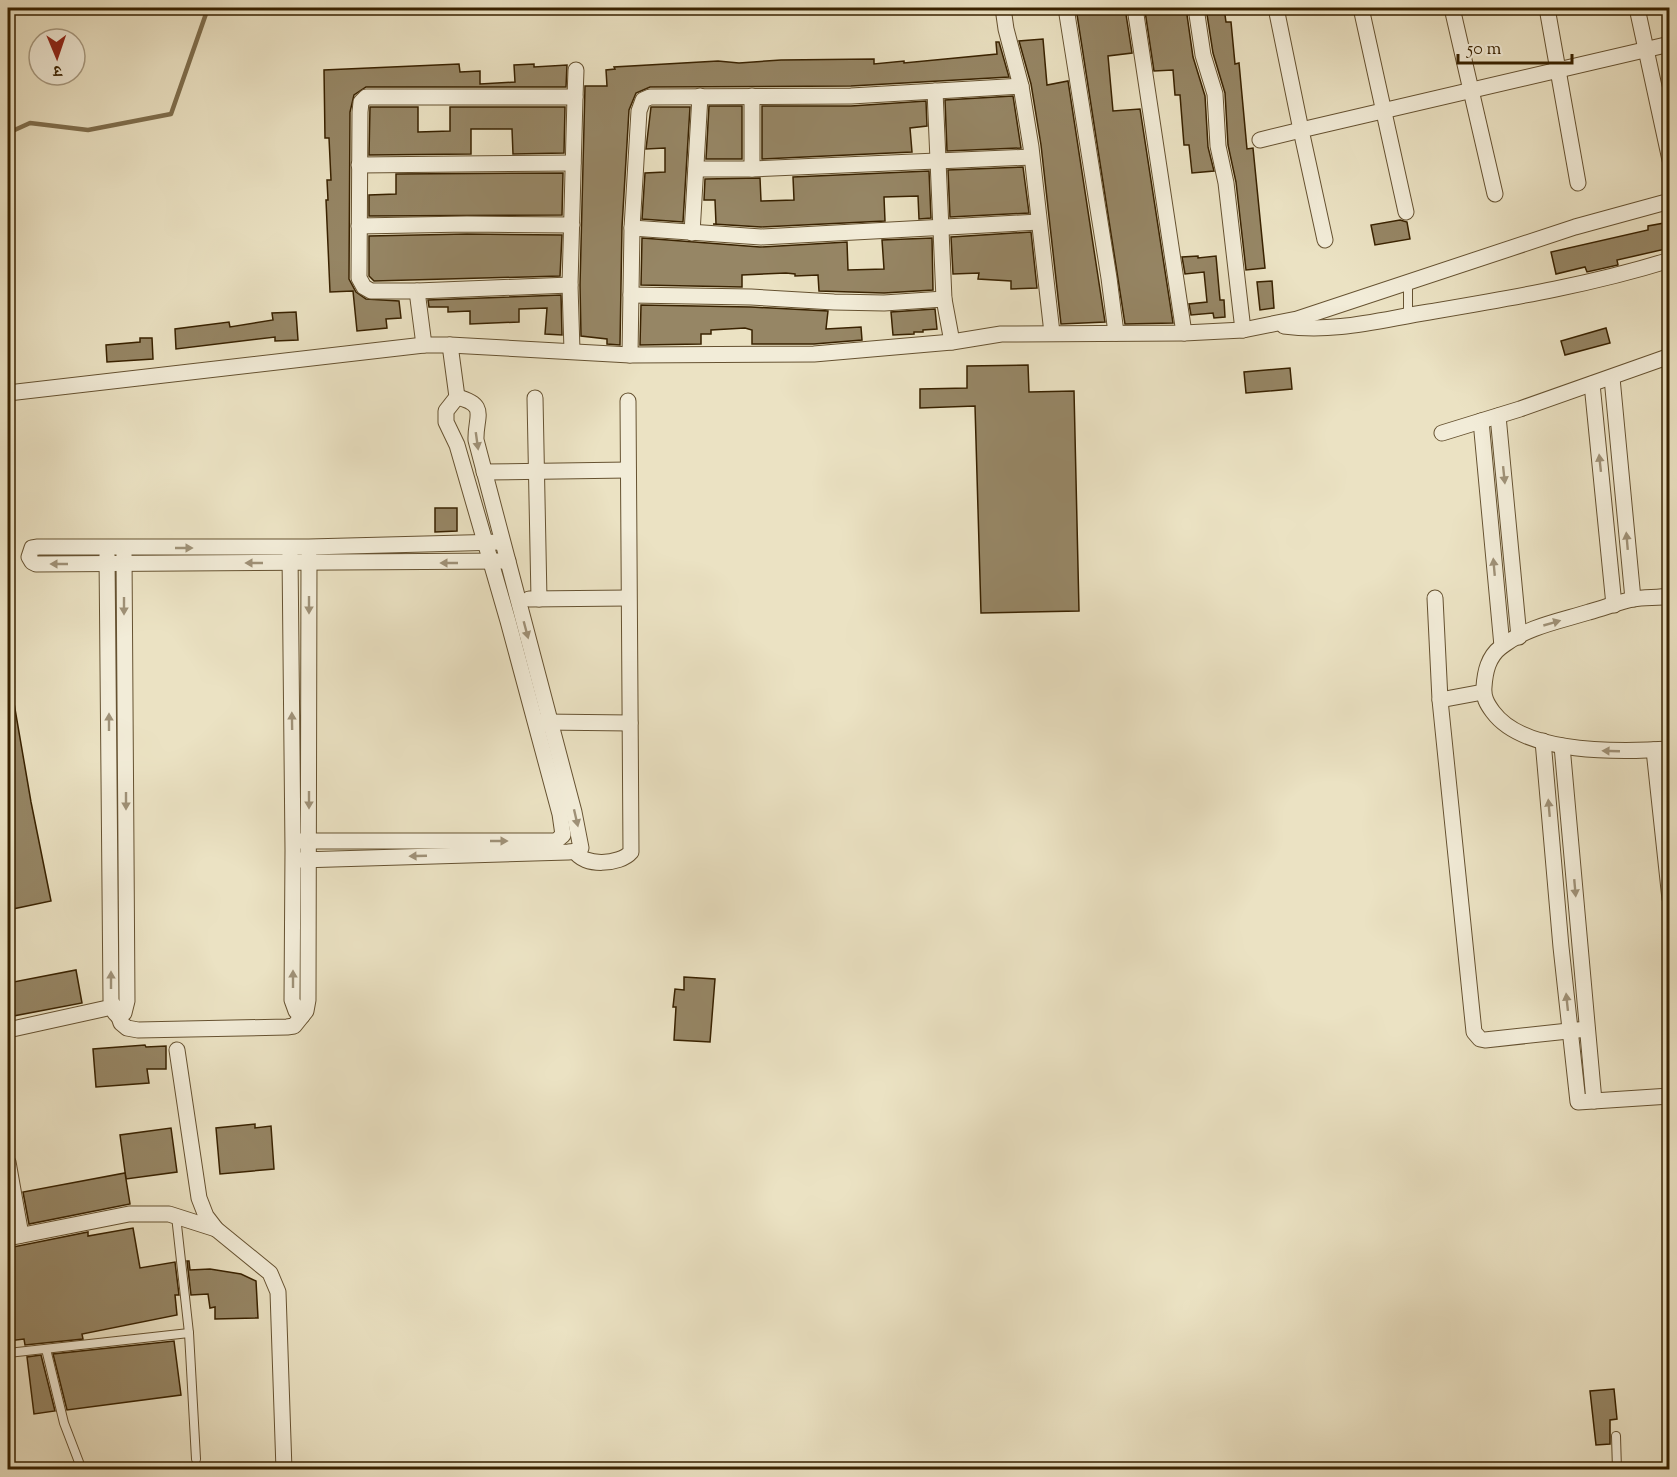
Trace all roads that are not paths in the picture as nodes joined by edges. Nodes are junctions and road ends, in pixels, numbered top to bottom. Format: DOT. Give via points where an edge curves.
graph roads {
  1 [pos="1003,8"];
  2 [pos="1066,8"];
  3 [pos="1136,8"];
  4 [pos="1196,8"];
  5 [pos="1276,8"];
  6 [pos="1361,8"];
  7 [pos="1452,8"];
  8 [pos="1547,8"];
  9 [pos="1637,8"];
  10 [pos="1670,44"];
  11 [pos="1646,49"];
  12 [pos="576,70"];
  13 [pos="1559,70"];
  14 [pos="1021,86"];
  15 [pos="1471,90"];
  16 [pos="935,91"];
  17 [pos="700,96"];
  18 [pos="752,96"];
  19 [pos="575,97"];
  20 [pos="1384,111"];
  21 [pos="1301,130"];
  22 [pos="1260,140"];
  23 [pos="1031,157"];
  24 [pos="937,160"];
  25 [pos="1670,160"];
  26 [pos="573,163"];
  27 [pos="359,165"];
  28 [pos="696,169"];
  29 [pos="752,169"];
  30 [pos="1578,183"];
  31 [pos="1496,194"];
  32 [pos="1670,201"];
  33 [pos="1406,212"];
  34 [pos="1039,222"];
  35 [pos="572,225"];
  36 [pos="359,226"];
  37 [pos="941,227"];
  38 [pos="632,228"];
  39 [pos="692,233"];
  40 [pos="1325,240"];
  41 [pos="1670,260"];
  42 [pos="1408,282"];
  43 [pos="570,285"];
  44 [pos="417,291"];
  45 [pos="631,295"];
  46 [pos="944,299"];
  47 [pos="1408,315"];
  48 [pos="1273,324"];
  49 [pos="1243,330"];
  50 [pos="1052,333"];
  51 [pos="1116,333"];
  52 [pos="1184,333"];
  53 [pos="952,342"];
  54 [pos="424,345"];
  55 [pos="450,345"];
  56 [pos="572,351"];
  57 [pos="630,355"];
  58 [pos="1670,356"];
  59 [pos="1612,378"];
  60 [pos="1592,384"];
  61 [pos="8,393"];
  62 [pos="457,397"];
  63 [pos="535,398"];
  64 [pos="628,401"];
  65 [pos="1498,416"];
  66 [pos="1481,421"];
  67 [pos="1442,433"];
  68 [pos="628,470"];
  69 [pos="536,471"];
  70 [pos="484,472"];
  71 [pos="502,542"];
  72 [pos="486,543"];
  73 [pos="290,547"];
  74 [pos="309,547"];
  75 [pos="107,548"];
  76 [pos="124,556"];
  77 [pos="508,561"];
  78 [pos="290,563"];
  79 [pos="309,563"];
  80 [pos="491,563"];
  81 [pos="108,564"];
  82 [pos="1670,596"];
  83 [pos="628,598"];
  84 [pos="1435,598"];
  85 [pos="539,599"];
  86 [pos="1633,599"];
  87 [pos="510,601"];
  88 [pos="1614,605"];
  89 [pos="1519,637"];
  90 [pos="1502,646"];
  91 [pos="1483,692"];
  92 [pos="1440,700"];
  93 [pos="535,722"];
  94 [pos="551,723"];
  95 [pos="630,723"];
  96 [pos="1543,741"];
  97 [pos="1562,746"];
  98 [pos="1662,750"];
  99 [pos="301,841"];
  100 [pos="575,851"];
  101 [pos="309,859"];
  102 [pos="293,860"];
  103 [pos="1670,899"];
  104 [pos="116,1012"];
  105 [pos="302,1016"];
  106 [pos="1587,1029"];
  107 [pos="8,1030"];
  108 [pos="1570,1030"];
  109 [pos="177,1050"];
  110 [pos="1670,1096"];
  111 [pos="1594,1101"];
  112 [pos="8,1162"];
  113 [pos="176,1216"];
  114 [pos="216,1229"];
  115 [pos="14,1237"];
  116 [pos="189,1333"];
  117 [pos="46,1349"];
  118 [pos="8,1353"];
  119 [pos="1616,1436"];
  120 [pos="196,1459"];
  121 [pos="82,1470"];
  122 [pos="284,1470"];
  123 [pos="1617,1470"];
  1 -- 14 [label="street"];
  2 -- 51 [label="street"];
  3 -- 52 [label="street"];
  4 -- 49 [label="street" via="1203,55 1215,94 1218,146"];
  5 -- 21 [label="street"];
  6 -- 20 [label="street"];
  7 -- 15 [label="street"];
  8 -- 13 [label="street"];
  9 -- 11 [label="street"];
  10 -- 11 [label="street"];
  11 -- 13 [label="street"];
  11 -- 25 [label="street"];
  12 -- 19 [label="street"];
  13 -- 15 [label="street"];
  13 -- 30 [label="street"];
  14 -- 16 [label="street"];
  14 -- 23 [label="street"];
  15 -- 20 [label="street"];
  15 -- 31 [label="street"];
  16 -- 18 [label="street"];
  16 -- 24 [label="street"];
  17 -- 18 [label="street"];
  17 -- 28 [label="street"];
  17 -- 38 [label="street" via="650,97 640,105"];
  18 -- 29 [label="street"];
  19 -- 26 [label="street"];
  19 -- 27 [label="street" via="366,97 361,102"];
  20 -- 21 [label="street"];
  20 -- 33 [label="street"];
  21 -- 22 [label="street"];
  21 -- 40 [label="street"];
  23 -- 24 [label="street"];
  23 -- 34 [label="street"];
  24 -- 29 [label="street"];
  24 -- 37 [label="street"];
  26 -- 27 [label="street"];
  26 -- 35 [label="street"];
  27 -- 36 [label="street"];
  28 -- 29 [label="street"];
  28 -- 39 [label="street"];
  32 -- 42 [label="street"];
  34 -- 37 [label="street"];
  34 -- 50 [label="street"];
  35 -- 36 [label="street"];
  35 -- 43 [label="street"];
  36 -- 44 [label="street" via="359,278 364,287 372,291"];
  37 -- 39 [label="street" via="761,237"];
  37 -- 46 [label="street"];
  38 -- 39 [label="street"];
  38 -- 45 [label="street"];
  41 -- 47 [label="street" via="1566,288"];
  42 -- 47 [label="lane"];
  42 -- 48 [label="street"];
  43 -- 44 [label="street"];
  43 -- 56 [label="street"];
  44 -- 54 [label="street"];
  45 -- 46 [label="street" via="844,303"];
  45 -- 57 [label="street"];
  46 -- 53 [label="street"];
  47 -- 48 [label="street" via="1329,329"];
  48 -- 49 [label="street"];
  49 -- 52 [label="street"];
  50 -- 51 [label="street"];
  50 -- 53 [label="street" via="1002,334"];
  51 -- 52 [label="street"];
  53 -- 57 [label="street" via="814,354"];
  54 -- 55 [label="street"];
  54 -- 61 [label="street"];
  55 -- 56 [label="street"];
  55 -- 62 [label="street"];
  56 -- 57 [label="street"];
  58 -- 59 [label="street"];
  59 -- 60 [label="street"];
  86 -- 59 [label="street, one-way"];
  60 -- 65 [label="street"];
  88 -- 60 [label="street, one-way"];
  62 -- 70 [label="street, one-way" via="473,402 479,412 476,441"];
  62 -- 72 [label="street" via="445,417"];
  63 -- 69 [label="street"];
  64 -- 68 [label="street"];
  65 -- 66 [label="street"];
  65 -- 89 [label="street, one-way"];
  66 -- 67 [label="street"];
  90 -- 66 [label="street, one-way"];
  68 -- 69 [label="street"];
  68 -- 83 [label="street"];
  69 -- 70 [label="street"];
  69 -- 85 [label="street"];
  70 -- 71 [label="street"];
  71 -- 72 [label="street"];
  71 -- 77 [label="street"];
  72 -- 74 [label="street"];
  72 -- 80 [label="street"];
  73 -- 74 [label="street"];
  76 -- 73 [label="street, one-way"];
  73 -- 78 [label="street"];
  74 -- 79 [label="street"];
  75 -- 76 [label="street"];
  75 -- 81 [label="street"];
  81 -- 75 [label="street, one-way" via="36,564 29,557 32,548"];
  78 -- 76 [label="street, one-way"];
  76 -- 81 [label="street"];
  76 -- 104 [label="street, one-way" via="128,1001 124,1013"];
  77 -- 80 [label="street"];
  77 -- 87 [label="street"];
  78 -- 79 [label="street"];
  99 -- 78 [label="street, one-way"];
  80 -- 79 [label="street, one-way"];
  79 -- 99 [label="street, one-way"];
  80 -- 87 [label="street"];
  104 -- 81 [label="street, one-way"];
  82 -- 86 [label="street"];
  83 -- 85 [label="street"];
  83 -- 95 [label="street"];
  84 -- 92 [label="street"];
  85 -- 87 [label="street"];
  86 -- 88 [label="street"];
  87 -- 93 [label="street"];
  87 -- 94 [label="street, one-way"];
  89 -- 88 [label="street, one-way" via="1535,628"];
  89 -- 90 [label="street"];
  90 -- 91 [label="street" via="1485,670"];
  91 -- 92 [label="street"];
  91 -- 96 [label="street" via="1499,719 1514,730"];
  92 -- 108 [label="street" via="1474,1032 1485,1040"];
  93 -- 94 [label="street"];
  99 -- 93 [label="street, one-way" via="556,842 563,835 563,827"];
  94 -- 95 [label="street"];
  94 -- 100 [label="street, one-way" via="580,837 581,848"];
  95 -- 100 [label="street" via="631,852 626,858 604,861 582,860"];
  96 -- 97 [label="street"];
  108 -- 96 [label="street, one-way"];
  98 -- 97 [label="street, one-way" via="1599,751"];
  97 -- 106 [label="street, one-way"];
  98 -- 103 [label="street"];
  99 -- 101 [label="street"];
  99 -- 102 [label="street"];
  100 -- 101 [label="street, one-way"];
  101 -- 102 [label="street"];
  101 -- 105 [label="street" via="308,1000"];
  105 -- 102 [label="street, one-way" via="292,1000"];
  104 -- 105 [label="street" via="127,1028 138,1030 287,1027 294,1026"];
  104 -- 107 [label="street"];
  106 -- 108 [label="street"];
  106 -- 111 [label="street"];
  108 -- 111 [label="street" via="1578,1102"];
  109 -- 114 [label="street" via="200,1198"];
  110 -- 111 [label="street"];
  112 -- 115 [label="street"];
  113 -- 114 [label="street"];
  113 -- 115 [label="street" via="129,1214"];
  113 -- 116 [label="lane"];
  114 -- 122 [label="street" via="270,1273 278,1292"];
  116 -- 117 [label="lane"];
  116 -- 120 [label="lane"];
  117 -- 118 [label="lane"];
  117 -- 121 [label="lane" via="64,1423"];
  119 -- 123 [label="lane"];
}
